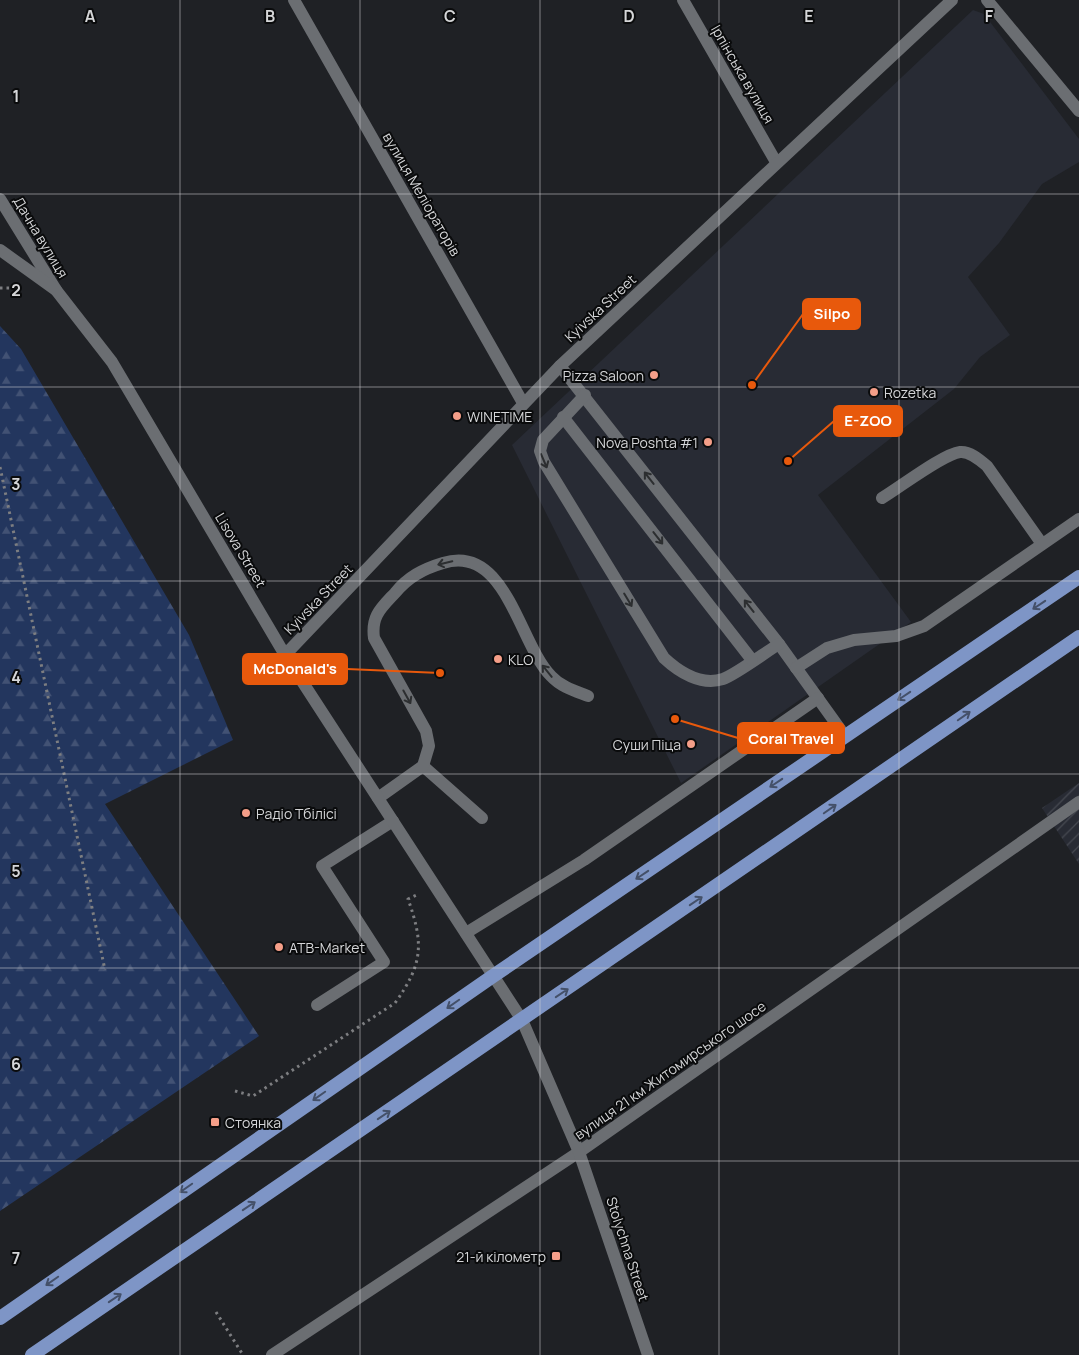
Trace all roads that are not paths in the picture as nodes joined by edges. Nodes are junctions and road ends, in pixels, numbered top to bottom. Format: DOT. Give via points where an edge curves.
graph roads {
  1 [pos="294,0"];
  2 [pos="683,0"];
  3 [pos="952,0"];
  4 [pos="987,0"];
  5 [pos="1079,111"];
  6 [pos="776,162"];
  7 [pos="0,198"];
  8 [pos="0,250"];
  9 [pos="56,290"];
  10 [pos="560,366"];
  11 [pos="585,395"];
  12 [pos="523,403"];
  13 [pos="563,417"];
  14 [pos="882,498"];
  15 [pos="1079,519"];
  16 [pos="1042,544"];
  17 [pos="1079,577"];
  18 [pos="1079,637"];
  19 [pos="779,644"];
  20 [pos="285,655"];
  21 [pos="752,660"];
  22 [pos="796,668"];
  23 [pos="588,696"];
  24 [pos="818,698"];
  25 [pos="845,736"];
  26 [pos="423,766"];
  27 [pos="378,798"];
  28 [pos="1079,802"];
  29 [pos="482,818"];
  30 [pos="393,821"];
  31 [pos="466,933"];
  32 [pos="493,976"];
  33 [pos="317,1005"];
  34 [pos="522,1020"];
  35 [pos="579,1152"];
  36 [pos="0,1318"];
  37 [pos="32,1355"];
  38 [pos="272,1355"];
  39 [pos="648,1355"];
  1 -- 12 [label="street, вулиця Меліораторів"];
  2 -- 6 [label="street, Ірпінська вулиця"];
  3 -- 6 [label="street, Kyivska Street"];
  4 -- 5 [label="street"];
  6 -- 10 [label="street, Kyivska Street"];
  7 -- 9 [label="street, Дачна вулиця"];
  8 -- 9 [label="street, Lisova Street"];
  9 -- 20 [label="street, Lisova Street" via="112,362"];
  10 -- 11 [label="street"];
  10 -- 12 [label="street, Kyivska Street"];
  11 -- 13 [label="street"];
  19 -- 11 [label="street, one-way"];
  12 -- 20 [label="street, Kyivska Street"];
  13 -- 21 [label="street, one-way"];
  13 -- 21 [label="street, one-way" via="543,440 540,451 544,462 664,658 681,673 702,680 723,679"];
  14 -- 16 [label="street" via="943,459 960,452 975,456 987,466"];
  15 -- 16 [label="street"];
  16 -- 22 [label="street" via="924,626 896,636 854,640 827,648"];
  17 -- 25 [label="highway, one-way"];
  34 -- 18 [label="highway, one-way"];
  19 -- 21 [label="street"];
  19 -- 22 [label="street"];
  20 -- 27 [label="street, Lisova Street"];
  22 -- 24 [label="street"];
  23 -- 26 [label="street, one-way" via="552,677 500,586 486,569 462,561 422,570 402,585 379,611 372,625 374,638 426,731 429,746"];
  24 -- 25 [label="street"];
  24 -- 31 [label="street" via="584,860"];
  25 -- 32 [label="highway, one-way"];
  26 -- 27 [label="street"];
  26 -- 29 [label="street"];
  27 -- 30 [label="street, Lisova Street"];
  28 -- 35 [label="street, вулиця 21 км Житомирського шосе"];
  30 -- 31 [label="street, Lisova Street"];
  30 -- 33 [label="street" via="322,866 384,962"];
  31 -- 32 [label="street, Lisova Street"];
  32 -- 34 [label="street, Lisova Street"];
  32 -- 36 [label="highway, one-way"];
  34 -- 35 [label="street, Stolychna Street"];
  37 -- 34 [label="highway, one-way"];
  35 -- 38 [label="street, вулиця 21 км Житомирського шосе"];
  35 -- 39 [label="street, Stolychna Street"];
}
